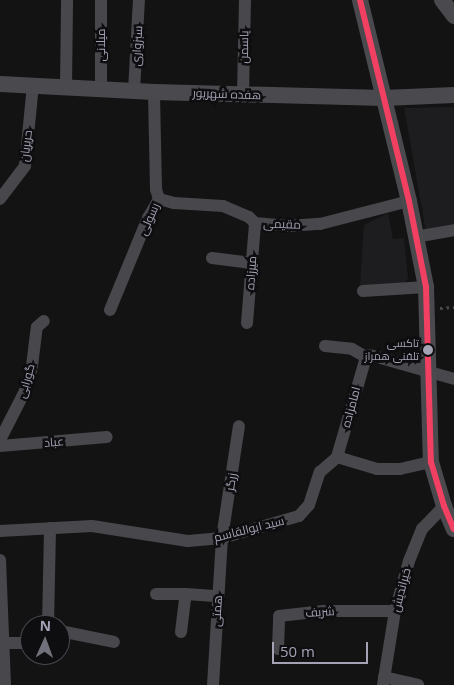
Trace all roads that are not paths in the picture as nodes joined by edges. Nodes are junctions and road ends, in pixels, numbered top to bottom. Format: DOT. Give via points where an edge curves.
graph roads {
  1 [pos="67,0"];
  2 [pos="101,0"];
  3 [pos="139,0"];
  4 [pos="245,0"];
  5 [pos="360,0"];
  6 [pos="442,0"];
  7 [pos="454,16"];
  8 [pos="0,84"];
  9 [pos="33,85"];
  10 [pos="66,87"];
  11 [pos="101,89"];
  12 [pos="134,91"];
  13 [pos="154,92"];
  14 [pos="454,94"];
  15 [pos="243,95"];
  16 [pos="405,97"];
  17 [pos="384,98"];
  18 [pos="390,124"];
  19 [pos="0,199"];
  20 [pos="159,199"];
  21 [pos="409,201"];
  22 [pos="254,223"];
  23 [pos="454,230"];
  24 [pos="415,237"];
  25 [pos="212,258"];
  26 [pos="252,263"];
  27 [pos="426,287"];
  28 [pos="363,291"];
  29 [pos="110,310"];
  30 [pos="44,321"];
  31 [pos="247,323"];
  32 [pos="325,346"];
  33 [pos="366,357"];
  34 [pos="428,371"];
  35 [pos="454,379"];
  36 [pos="239,426"];
  37 [pos="107,437"];
  38 [pos="0,440"];
  39 [pos="0,446"];
  40 [pos="337,456"];
  41 [pos="431,462"];
  42 [pos="444,506"];
  43 [pos="50,528"];
  44 [pos="454,529"];
  45 [pos="0,531"];
  46 [pos="222,538"];
  47 [pos="0,560"];
  48 [pos="156,594"];
  49 [pos="186,594"];
  50 [pos="218,596"];
  51 [pos="395,611"];
  52 [pos="48,615"];
  53 [pos="182,632"];
  54 [pos="70,633"];
  55 [pos="114,642"];
  56 [pos="4,643"];
  57 [pos="20,643"];
  58 [pos="278,649"];
  59 [pos="2,658"];
  60 [pos="383,681"];
  61 [pos="5,685"];
  62 [pos="213,685"];
  63 [pos="418,685"];
  1 -- 10 [label="street"];
  2 -- 11 [label="street, میلانی"];
  3 -- 12 [label="street, سبزواری"];
  4 -- 15 [label="street, یاسمن"];
  5 -- 17 [label="main road"];
  6 -- 7 [label="main road"];
  8 -- 9 [label="main road, هفده شهریور"];
  9 -- 10 [label="main road, هفده شهریور"];
  9 -- 19 [label="street, حریریان" via="24,166"];
  10 -- 11 [label="main road, هفده شهریور"];
  11 -- 12 [label="main road, هفده شهریور"];
  12 -- 13 [label="main road, هفده شهریور"];
  13 -- 15 [label="main road, هفده شهریور"];
  13 -- 20 [label="street, رسولی" via="156,189"];
  14 -- 16 [label="main road, هفده شهریور"];
  15 -- 17 [label="main road, هفده شهریور"];
  16 -- 17 [label="main road, هفده شهریور"];
  16 -- 18 [label="main road" via="392,105"];
  17 -- 18 [label="main road"];
  18 -- 21 [label="main road"];
  20 -- 22 [label="street, مقیمی" via="223,206 249,217"];
  20 -- 29 [label="street, رسولی"];
  21 -- 22 [label="street, مقیمی" via="320,224"];
  21 -- 24 [label="main road"];
  22 -- 26 [label="street, میرزاده"];
  23 -- 24 [label="street"];
  24 -- 27 [label="main road"];
  25 -- 26 [label="street"];
  26 -- 31 [label="street, میرزاده"];
  27 -- 28 [label="street"];
  27 -- 34 [label="main road"];
  30 -- 38 [label="street, گورابی" via="37,327 26,391"];
  32 -- 33 [label="street" via="352,349"];
  33 -- 34 [label="street" via="370,355"];
  33 -- 40 [label="street, امامزاده"];
  34 -- 35 [label="street"];
  34 -- 41 [label="main road"];
  36 -- 46 [label="street, زرگر"];
  37 -- 39 [label="street, عباد"];
  40 -- 41 [label="street" via="377,469 400,469"];
  40 -- 46 [label="street, سید ابوالقاسم" via="320,472 309,505 299,516"];
  41 -- 42 [label="main road"];
  42 -- 44 [label="main road"];
  42 -- 51 [label="street, خیراندیش" via="422,529 409,560"];
  43 -- 45 [label="street, سید ابوالقاسم"];
  43 -- 46 [label="street, سید ابوالقاسم" via="92,526 188,540"];
  43 -- 52 [label="street"];
  46 -- 50 [label="street, همتی"];
  47 -- 56 [label="street"];
  48 -- 49 [label="street"];
  49 -- 50 [label="street"];
  49 -- 53 [label="street"];
  50 -- 62 [label="street, همتی"];
  51 -- 58 [label="street, شریف" via="324,611 279,616"];
  51 -- 60 [label="street, خیراندیش"];
  54 -- 55 [label="street"];
  56 -- 57 [label="street"];
  56 -- 59 [label="street"];
  59 -- 61 [label="street"];
  60 -- 63 [label="street"];
}
